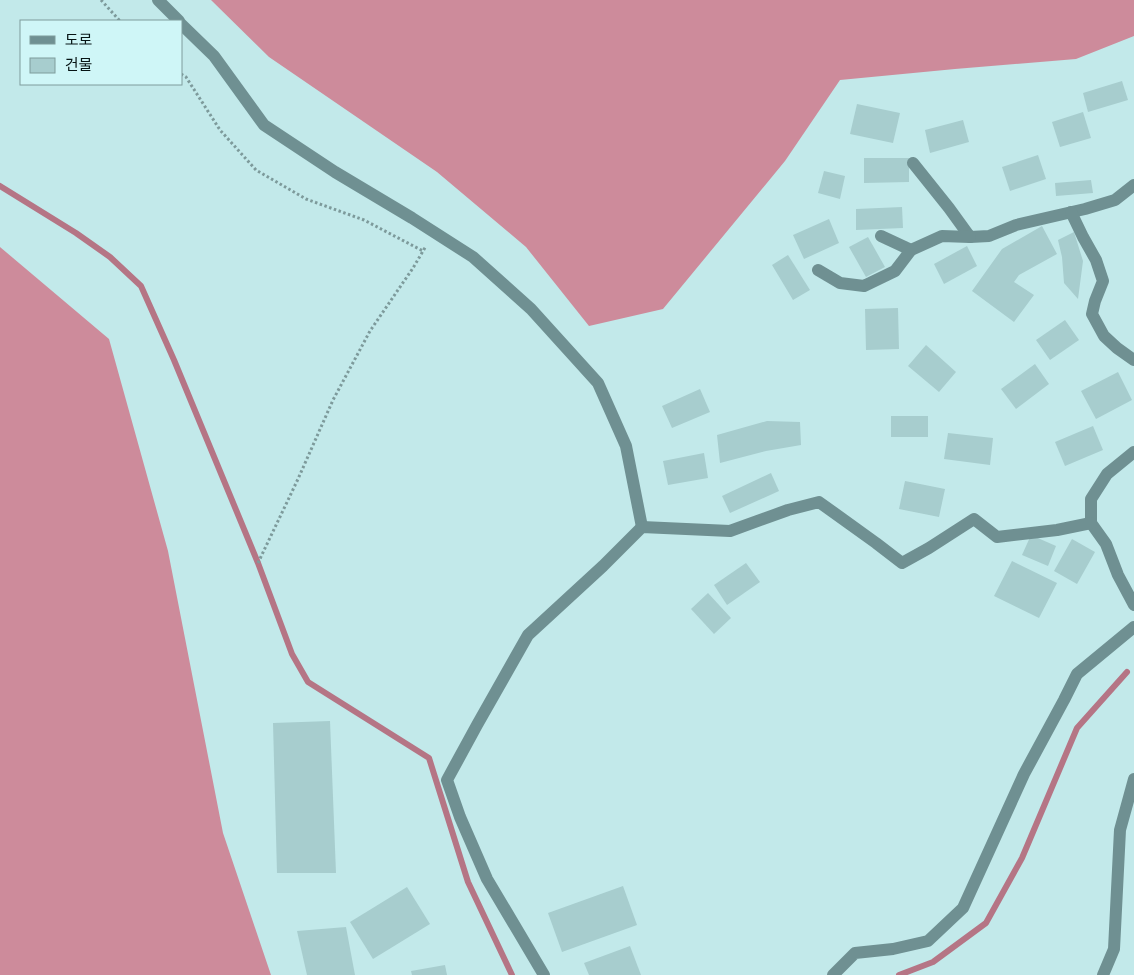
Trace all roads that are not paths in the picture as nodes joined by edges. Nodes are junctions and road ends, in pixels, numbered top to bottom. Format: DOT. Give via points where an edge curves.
graph roads {
  1 [pos="158,0"];
  2 [pos="178,20"];
  3 [pos="182,24"];
  4 [pos="913,163"];
  5 [pos="1134,185"];
  6 [pos="1071,212"];
  7 [pos="882,236"];
  8 [pos="970,237"];
  9 [pos="911,250"];
  10 [pos="818,270"];
  11 [pos="1134,360"];
  12 [pos="1134,452"];
  13 [pos="1091,523"];
  14 [pos="642,527"];
  15 [pos="1134,605"];
  16 [pos="1134,627"];
  17 [pos="1134,779"];
  18 [pos="544,975"];
  19 [pos="833,975"];
  20 [pos="1103,975"];
  1 -- 2 [label="street"];
  3 -- 14 [label="street" via="214,56 264,125 473,257 531,309 598,383 626,446"];
  4 -- 8 [label="street"];
  5 -- 6 [label="street" via="1115,200"];
  6 -- 8 [label="street" via="1016,225 989,236"];
  6 -- 11 [label="street" via="1103,281 1092,314 1104,336"];
  7 -- 9 [label="street"];
  8 -- 9 [label="street" via="942,236"];
  9 -- 10 [label="street" via="895,271 864,286 840,283"];
  12 -- 13 [label="street" via="1108,474 1091,499"];
  13 -- 14 [label="street" via="997,537 974,519 902,564 819,502 730,531"];
  13 -- 15 [label="street" via="1106,544"];
  14 -- 18 [label="street" via="528,636 448,780 487,879"];
  16 -- 19 [label="street" via="1076,674 1024,774 963,908 928,941 855,953"];
  17 -- 20 [label="street" via="1120,830 1114,949"];
}
